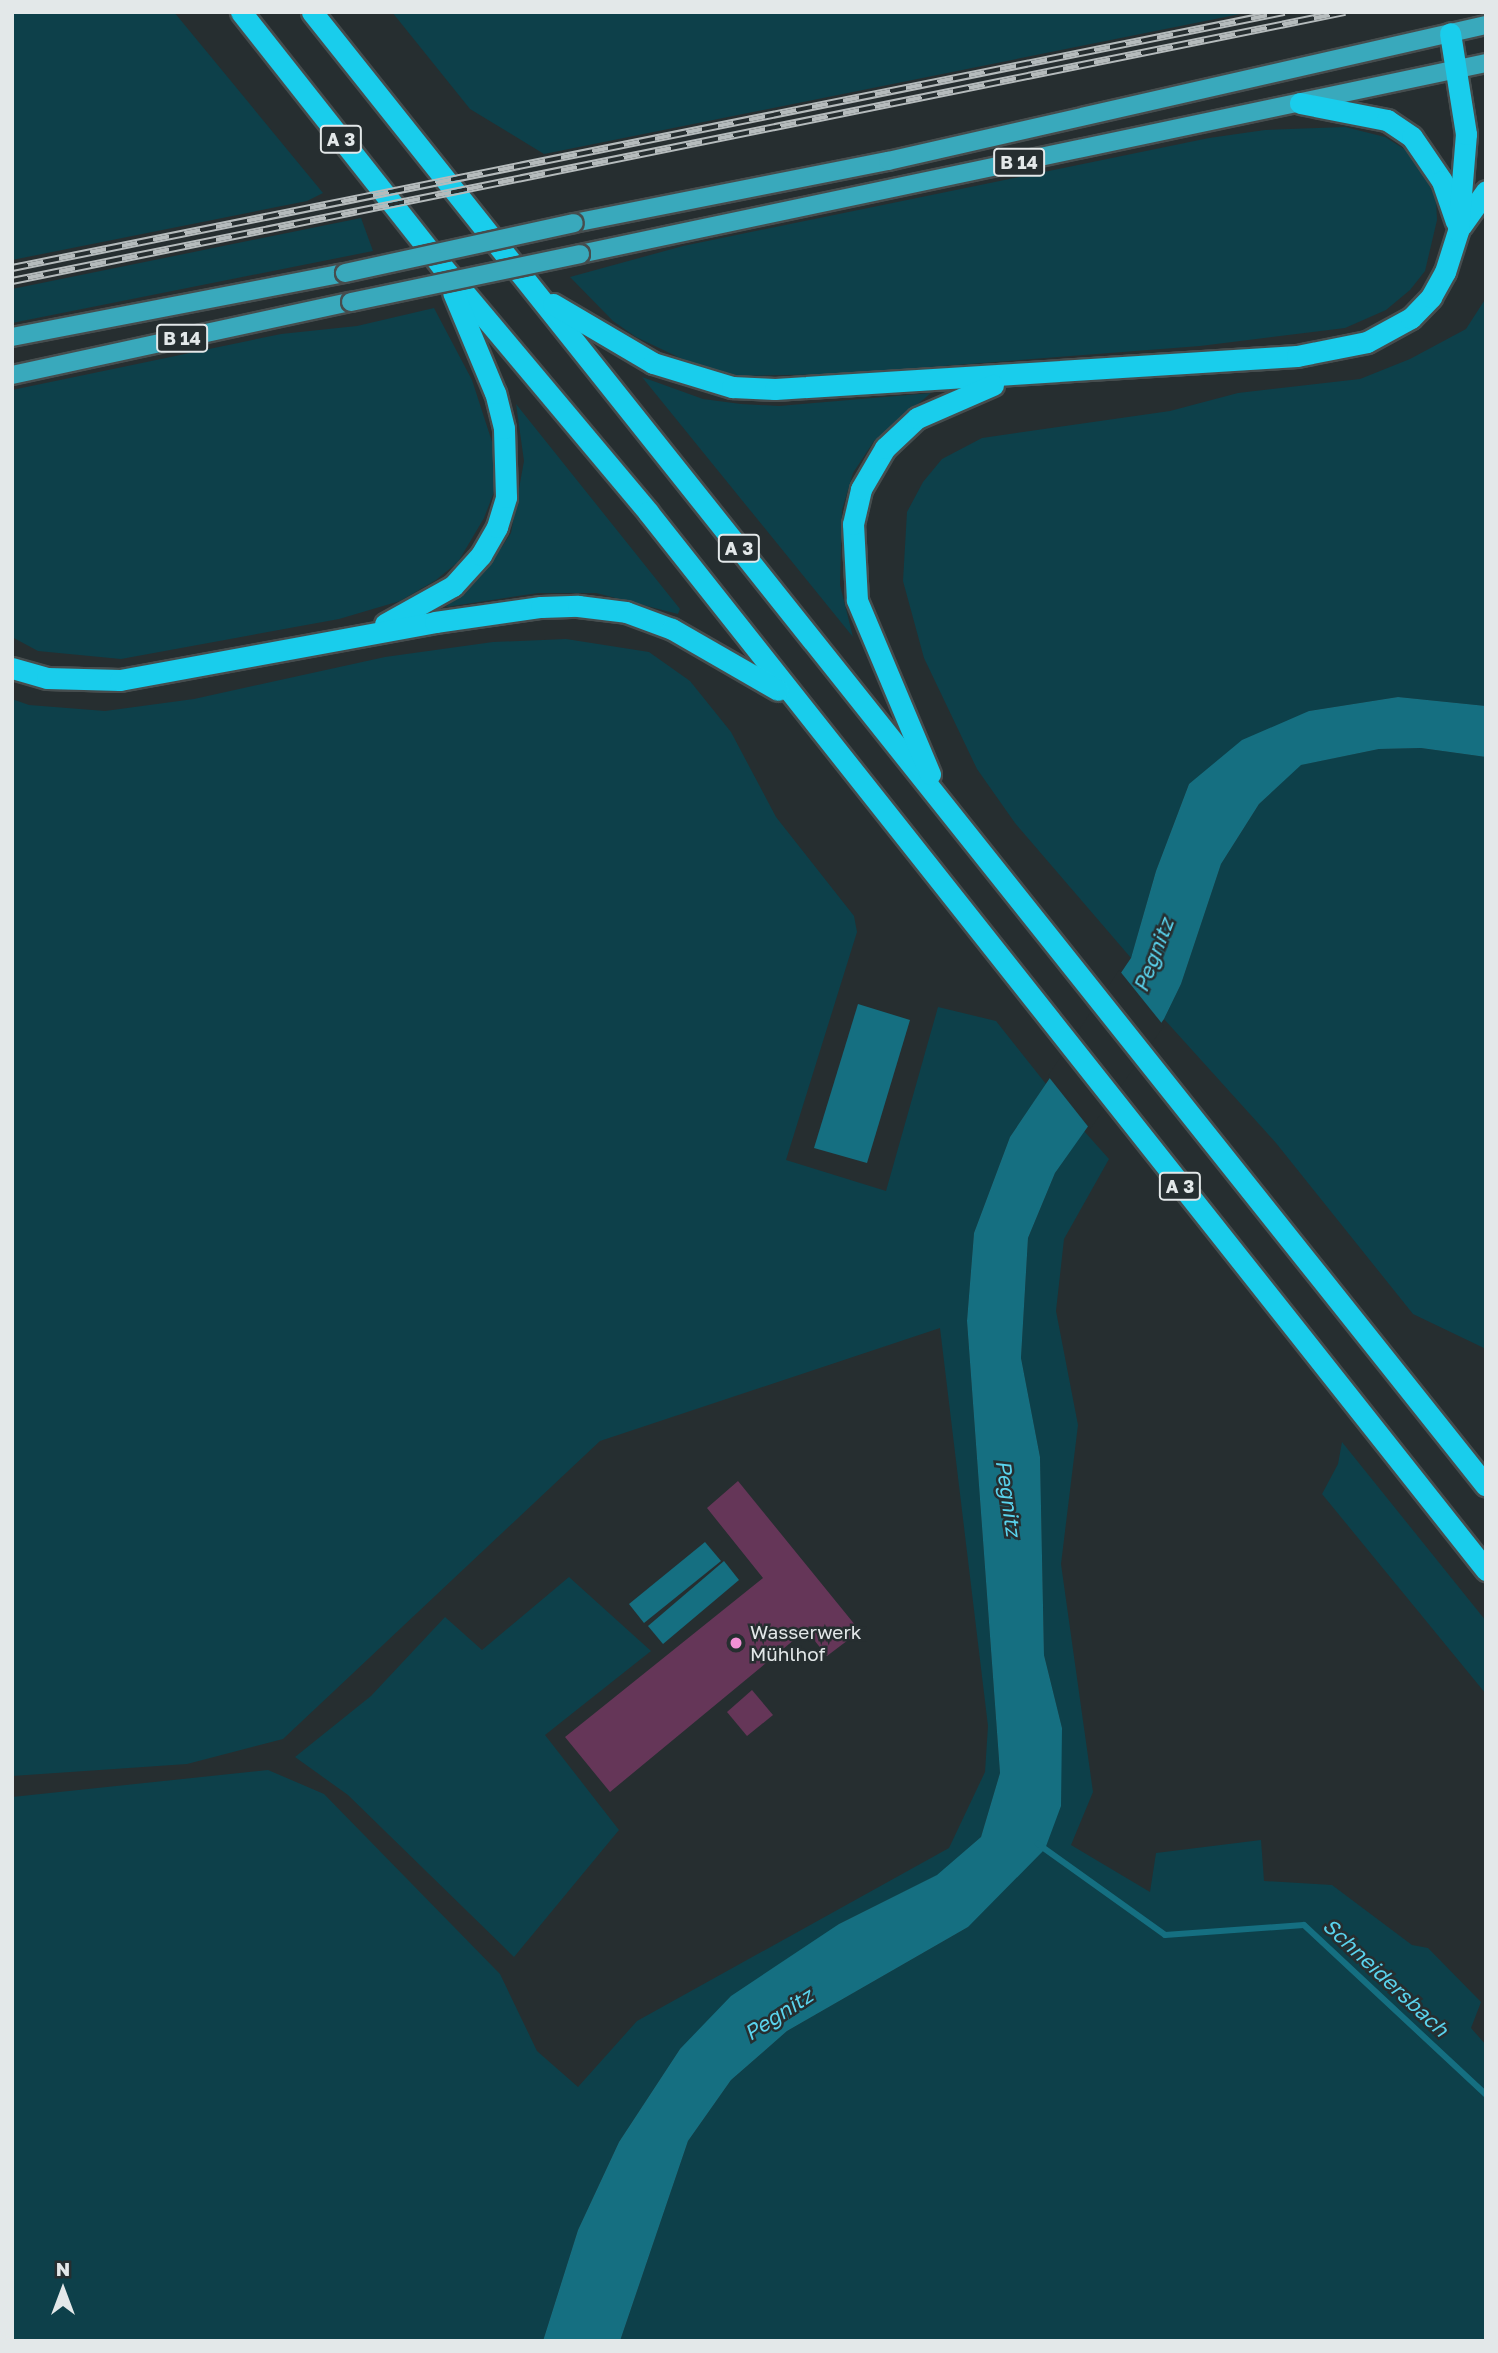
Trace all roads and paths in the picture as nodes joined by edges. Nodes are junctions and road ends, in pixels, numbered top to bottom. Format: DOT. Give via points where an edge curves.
graph roads {
  1 [pos="241,12"];
  2 [pos="312,12"];
  3 [pos="1486,25"];
  4 [pos="1450,33"];
  5 [pos="1486,63"];
  6 [pos="1458,69"];
  7 [pos="1300,103"];
  8 [pos="1486,191"];
  9 [pos="1458,231"];
  10 [pos="441,265"];
  11 [pos="534,291"];
  12 [pos="12,337"];
  13 [pos="12,374"];
  14 [pos="1016,377"];
  15 [pos="364,634"];
  16 [pos="12,668"];
  17 [pos="794,701"];
  18 [pos="944,804"];
  19 [pos="1486,1486"];
  20 [pos="1486,1570"];
  1 -- 10 [label="highway, A 3"];
  2 -- 11 [label="highway, A 3"];
  3 -- 4 [label="main road, B 14"];
  4 -- 6 [label="highway"];
  4 -- 12 [label="main road, B 14, bridge" via="901,158"];
  5 -- 6 [label="main road, B 14"];
  6 -- 7 [label="main road, B 14"];
  6 -- 9 [label="highway" via="1466,134"];
  7 -- 9 [label="highway" via="1387,120 1412,137 1442,180"];
  7 -- 13 [label="main road, B 14, bridge"];
  8 -- 9 [label="highway"];
  9 -- 14 [label="highway" via="1431,297 1410,318 1367,342 1297,356"];
  10 -- 15 [label="highway" via="495,393 504,428 506,497 497,527 481,555 453,586"];
  10 -- 17 [label="highway, A 3" via="648,512"];
  11 -- 14 [label="highway" via="609,341 653,363 732,387 775,389"];
  11 -- 18 [label="highway, A 3"];
  14 -- 18 [label="highway" via="953,399 917,418 885,448 862,489 853,524 857,600"];
  15 -- 16 [label="highway" via="120,680 47,678"];
  15 -- 17 [label="highway" via="541,607 605,608 672,629 751,671"];
  17 -- 20 [label="highway, A 3"];
  18 -- 19 [label="highway, A 3"];
}
